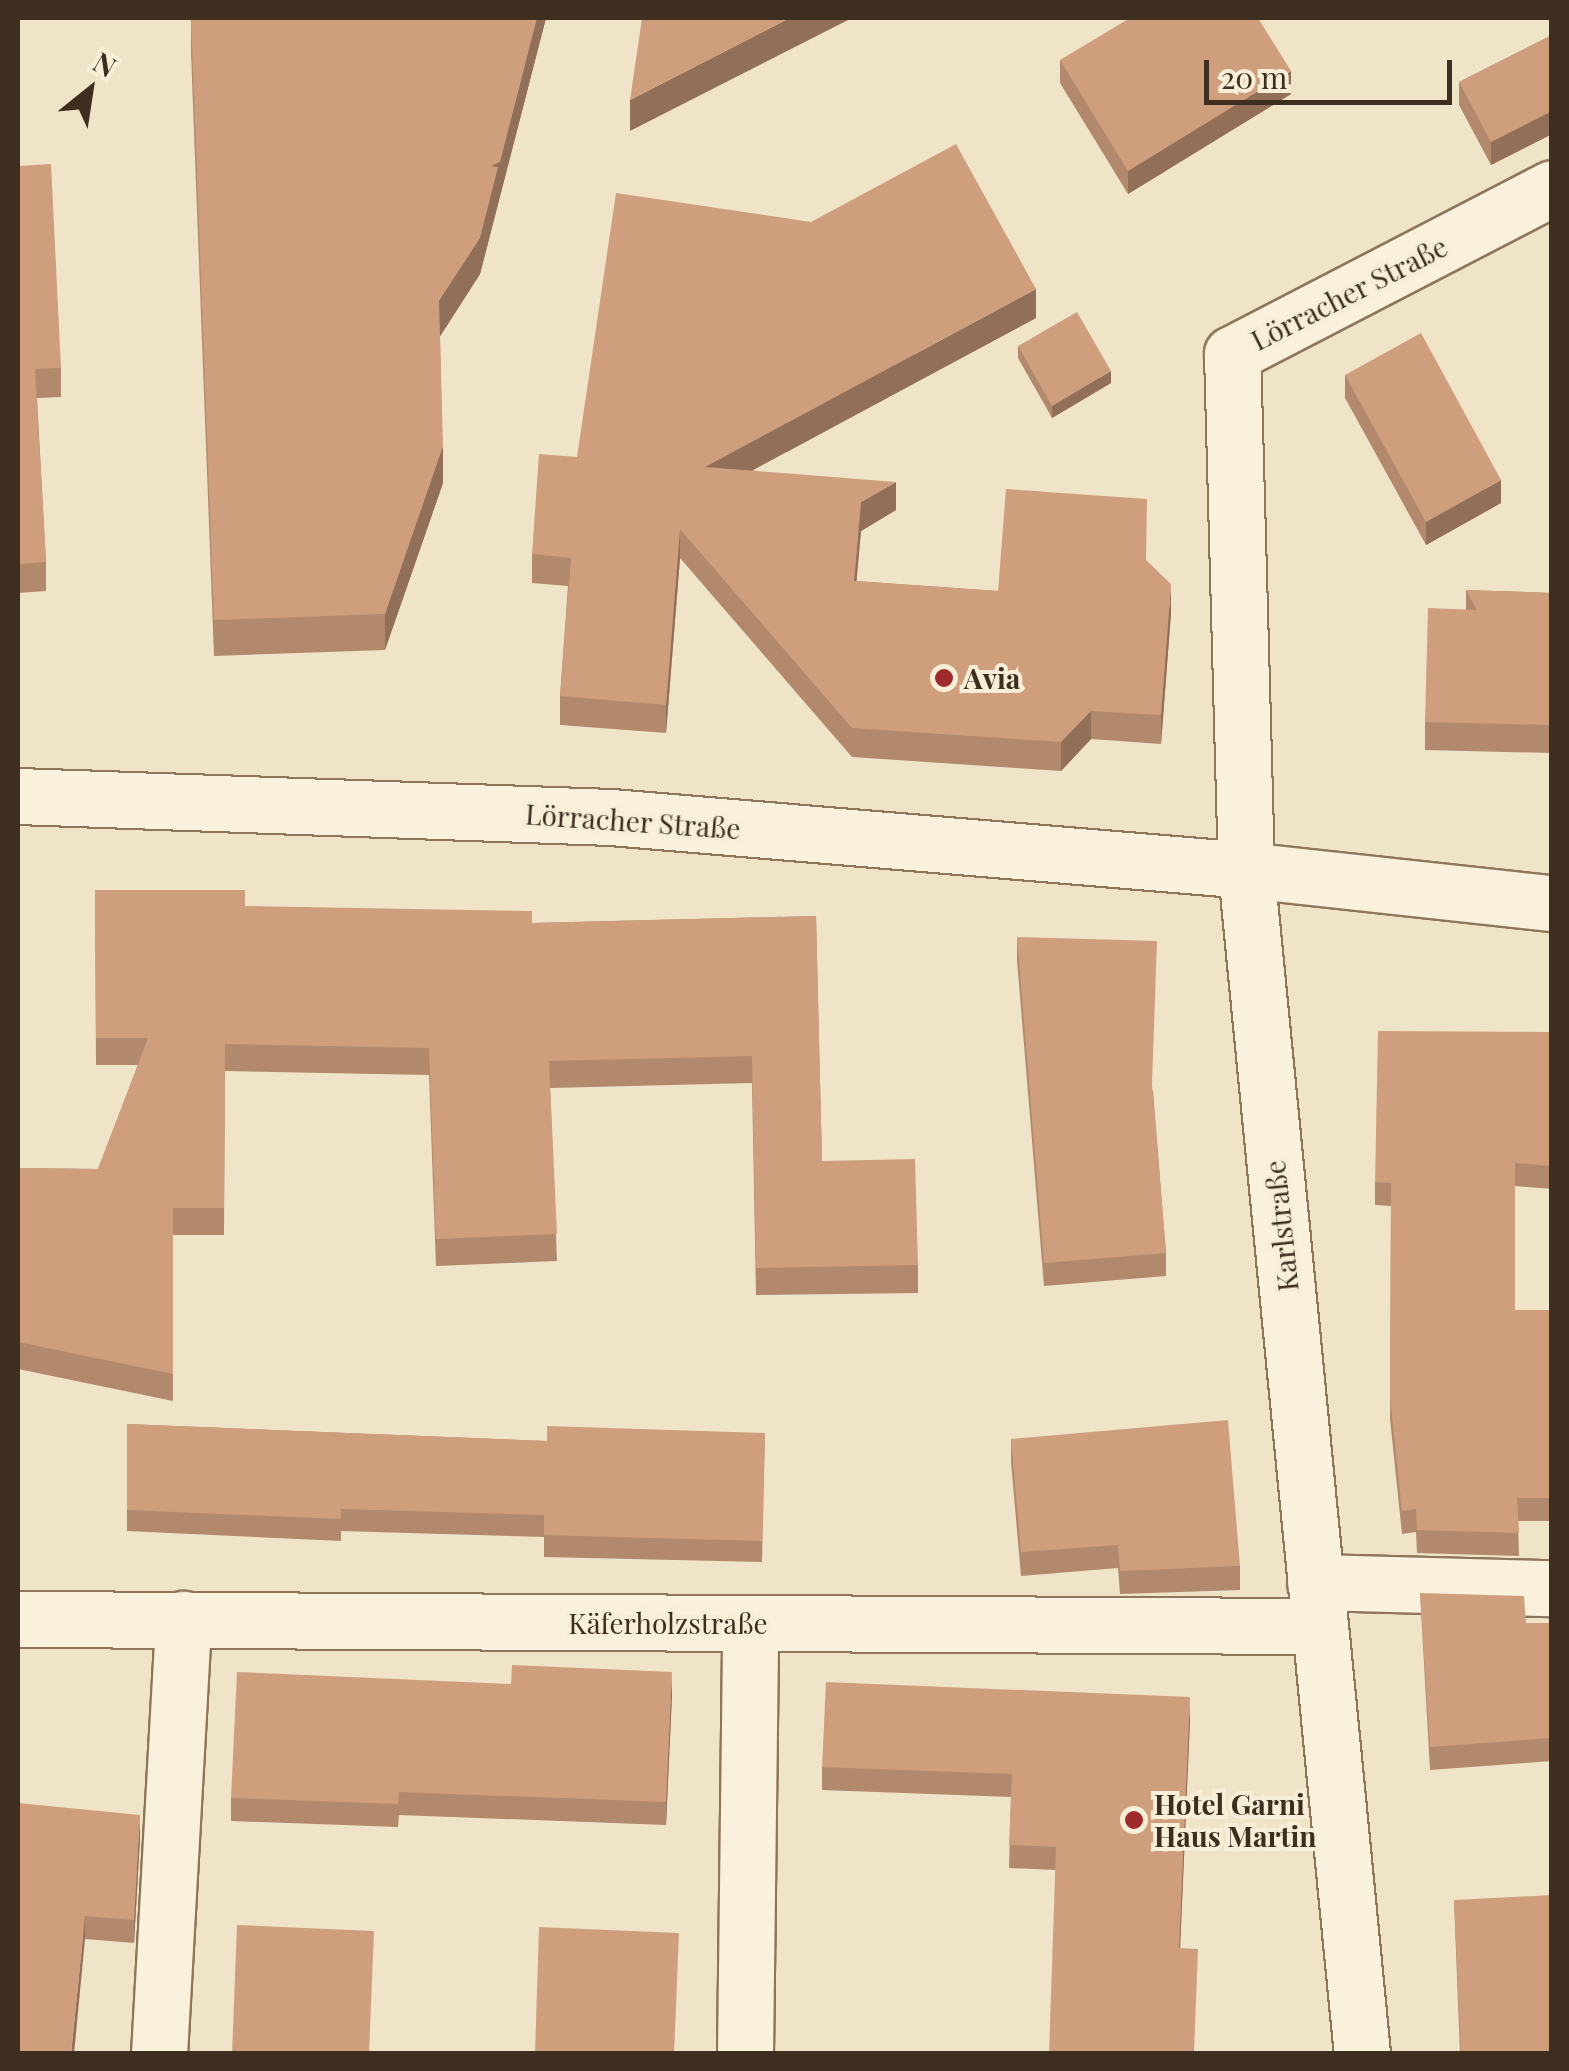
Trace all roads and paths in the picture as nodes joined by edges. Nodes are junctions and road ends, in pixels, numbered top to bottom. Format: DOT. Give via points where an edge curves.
graph roads {
  1 [pos="1552,188"];
  2 [pos="18,796"];
  3 [pos="1246,870"];
  4 [pos="1552,904"];
  5 [pos="1552,1588"];
  6 [pos="1317,1604"];
  7 [pos="18,1618"];
  8 [pos="183,1619"];
  9 [pos="750,1623"];
  10 [pos="159,2054"];
  11 [pos="744,2054"];
  12 [pos="1362,2054"];
  1 -- 3 [label="street, Lörracher Straße" via="1232,354"];
  2 -- 3 [label="street, Lörracher Straße" via="611,817"];
  3 -- 4 [label="street, Lörracher Straße"];
  3 -- 6 [label="street, Karlstraße"];
  5 -- 6 [label="street"];
  6 -- 9 [label="street, Käferholzstraße"];
  6 -- 12 [label="street, Karlstraße"];
  7 -- 8 [label="street, Käferholzstraße"];
  8 -- 9 [label="street, Käferholzstraße"];
  8 -- 10 [label="street"];
  9 -- 11 [label="street"];
}
